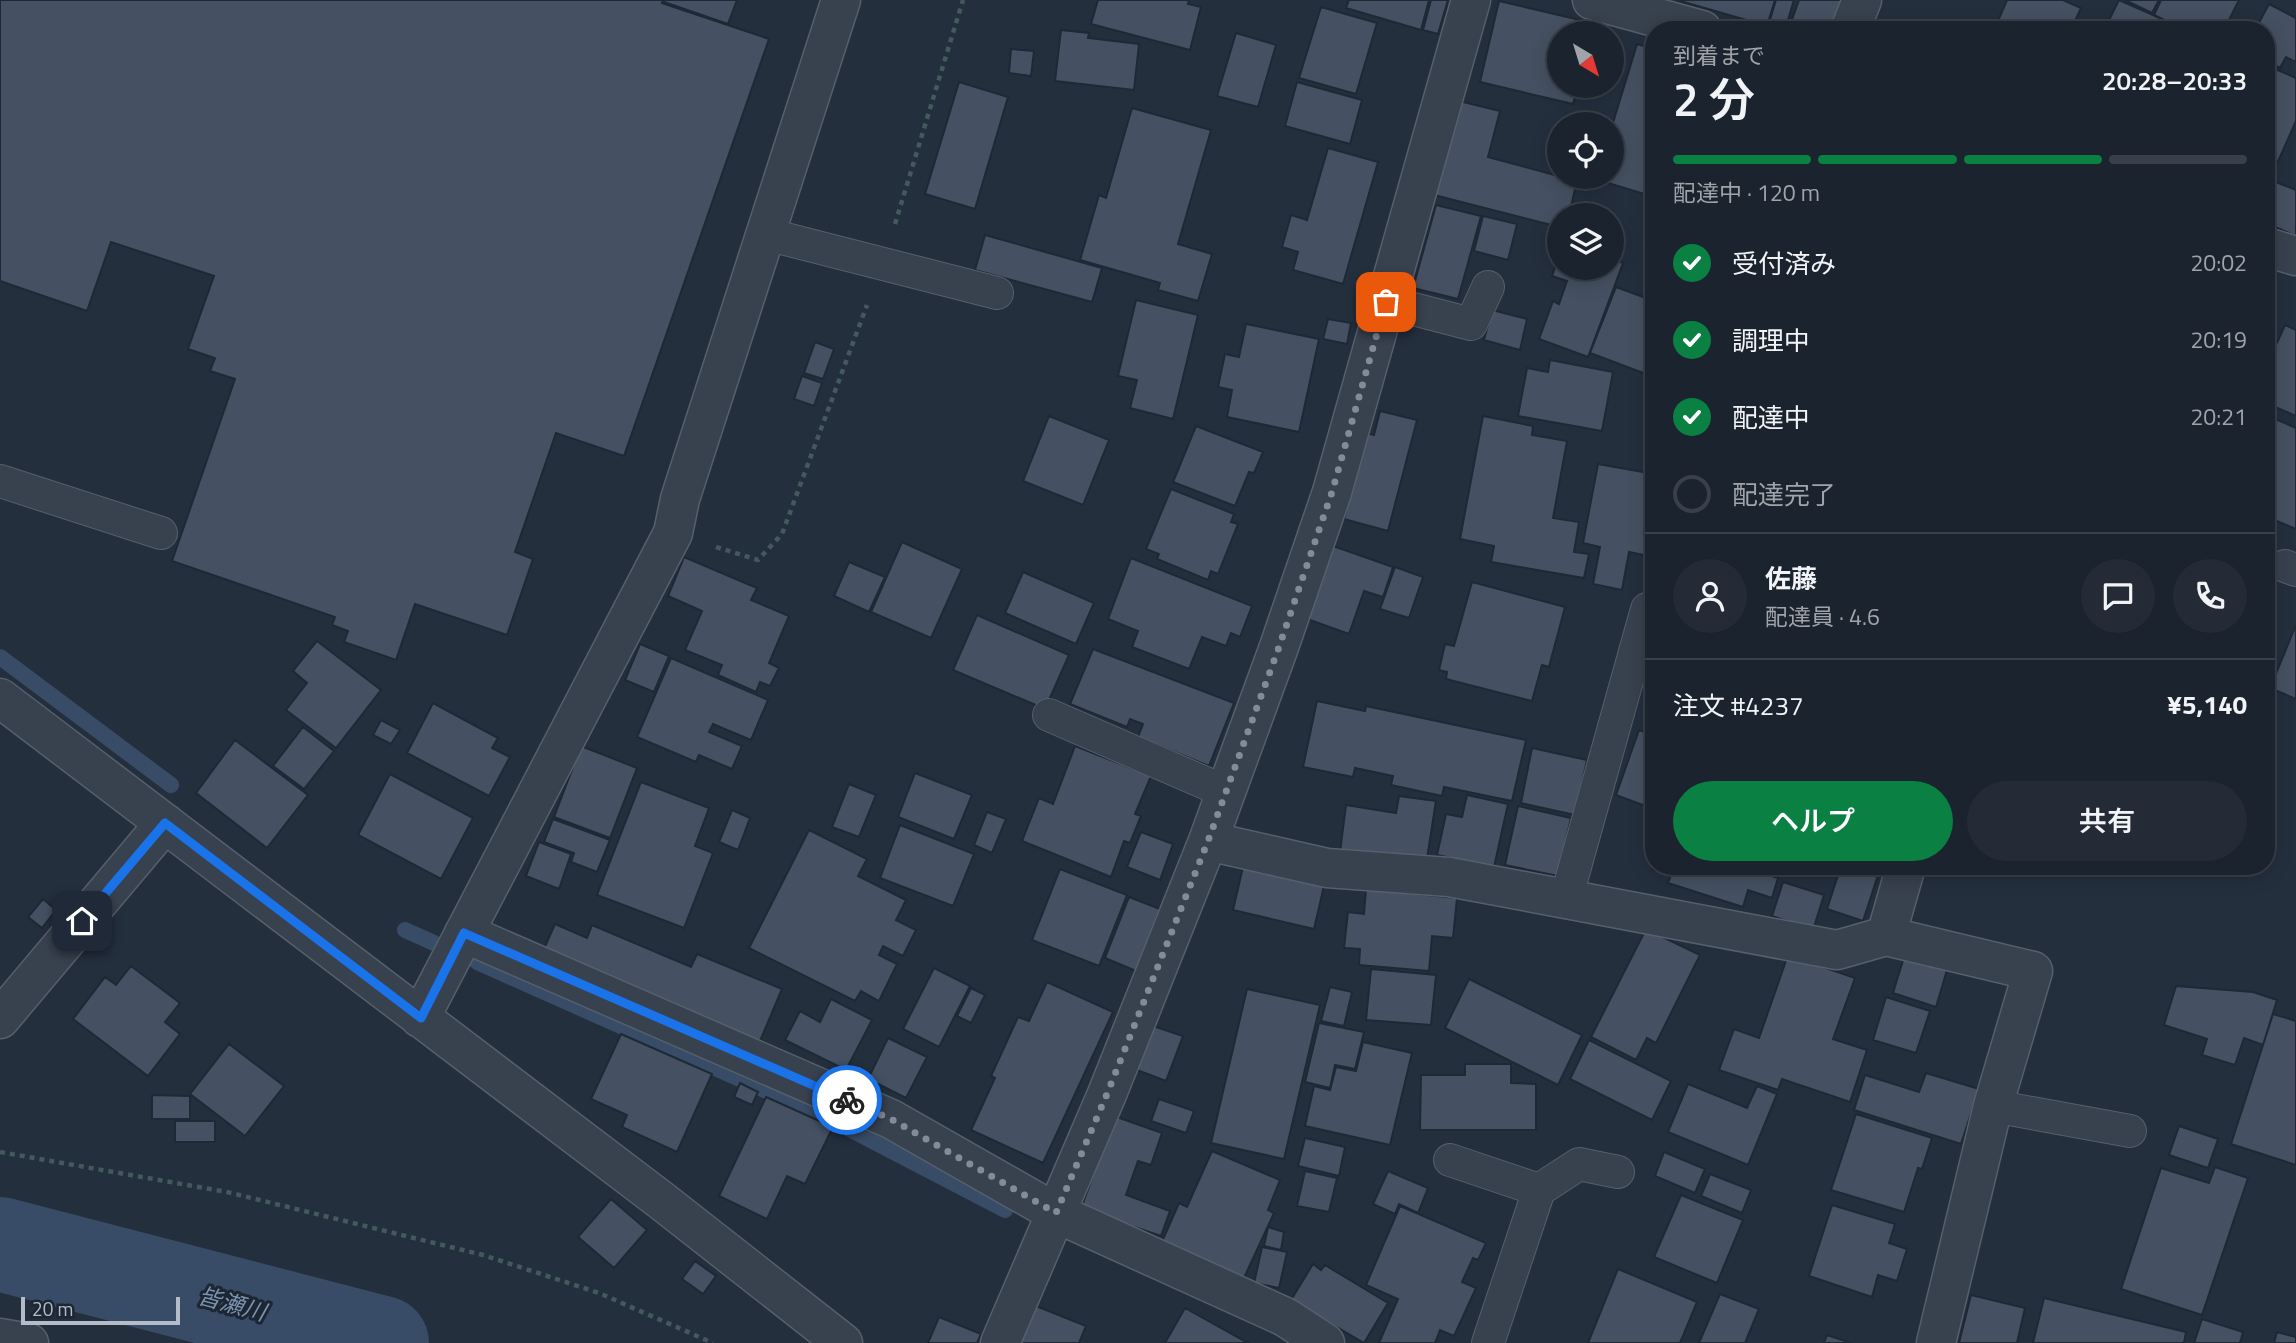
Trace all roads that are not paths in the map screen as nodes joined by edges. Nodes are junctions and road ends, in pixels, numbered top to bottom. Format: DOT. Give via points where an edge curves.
graph roads {
  1 [pos="841,0"];
  2 [pos="1471,0"];
  3 [pos="1592,0"];
  4 [pos="1862,0"];
  5 [pos="1669,21"];
  6 [pos="1854,21"];
  7 [pos="766,234"];
  8 [pos="2275,250"];
  9 [pos="2296,256"];
  10 [pos="1488,286"];
  11 [pos="997,293"];
  12 [pos="1386,302"];
  13 [pos="0,481"];
  14 [pos="161,533"];
  15 [pos="1645,616"];
  16 [pos="0,698"];
  17 [pos="1049,715"];
  18 [pos="1226,792"];
  19 [pos="165,823"];
  20 [pos="1208,841"];
  21 [pos="1903,875"];
  22 [pos="1566,899"];
  23 [pos="464,933"];
  24 [pos="1886,936"];
  25 [pos="421,1018"];
  26 [pos="0,1019"];
  27 [pos="1993,1106"];
  28 [pos="2130,1131"];
  29 [pos="1450,1160"];
  30 [pos="1618,1171"];
  31 [pos="1539,1190"];
  32 [pos="1056,1213"];
  33 [pos="0,1338"];
  34 [pos="29,1343"];
  35 [pos="844,1343"];
  36 [pos="1000,1343"];
  37 [pos="1325,1343"];
  38 [pos="1488,1343"];
  39 [pos="1936,1343"];
  1 -- 7 [label="street"];
  2 -- 12 [label="street"];
  3 -- 5 [label="street"];
  4 -- 6 [label="street"];
  7 -- 11 [label="lane"];
  7 -- 23 [label="street" via="673,533"];
  8 -- 9 [label="street"];
  10 -- 12 [label="lane" via="1471,324"];
  12 -- 18 [label="street" via="1332,492"];
  13 -- 14 [label="lane"];
  15 -- 22 [label="lane"];
  16 -- 19 [label="street"];
  17 -- 18 [label="lane"];
  18 -- 20 [label="street"];
  19 -- 25 [label="street"];
  19 -- 26 [label="street"];
  20 -- 22 [label="street" via="1328,868 1449,877"];
  20 -- 32 [label="street"];
  21 -- 24 [label="street"];
  22 -- 24 [label="street" via="1837,950"];
  23 -- 25 [label="street"];
  23 -- 32 [label="street" via="891,1119"];
  24 -- 27 [label="street" via="2033,971"];
  25 -- 35 [label="street"];
  27 -- 28 [label="lane"];
  27 -- 39 [label="street"];
  29 -- 31 [label="lane"];
  30 -- 31 [label="lane" via="1578,1164"];
  31 -- 38 [label="lane"];
  32 -- 36 [label="street"];
  32 -- 37 [label="street" via="1285,1317"];
  33 -- 34 [label="street"];
}
